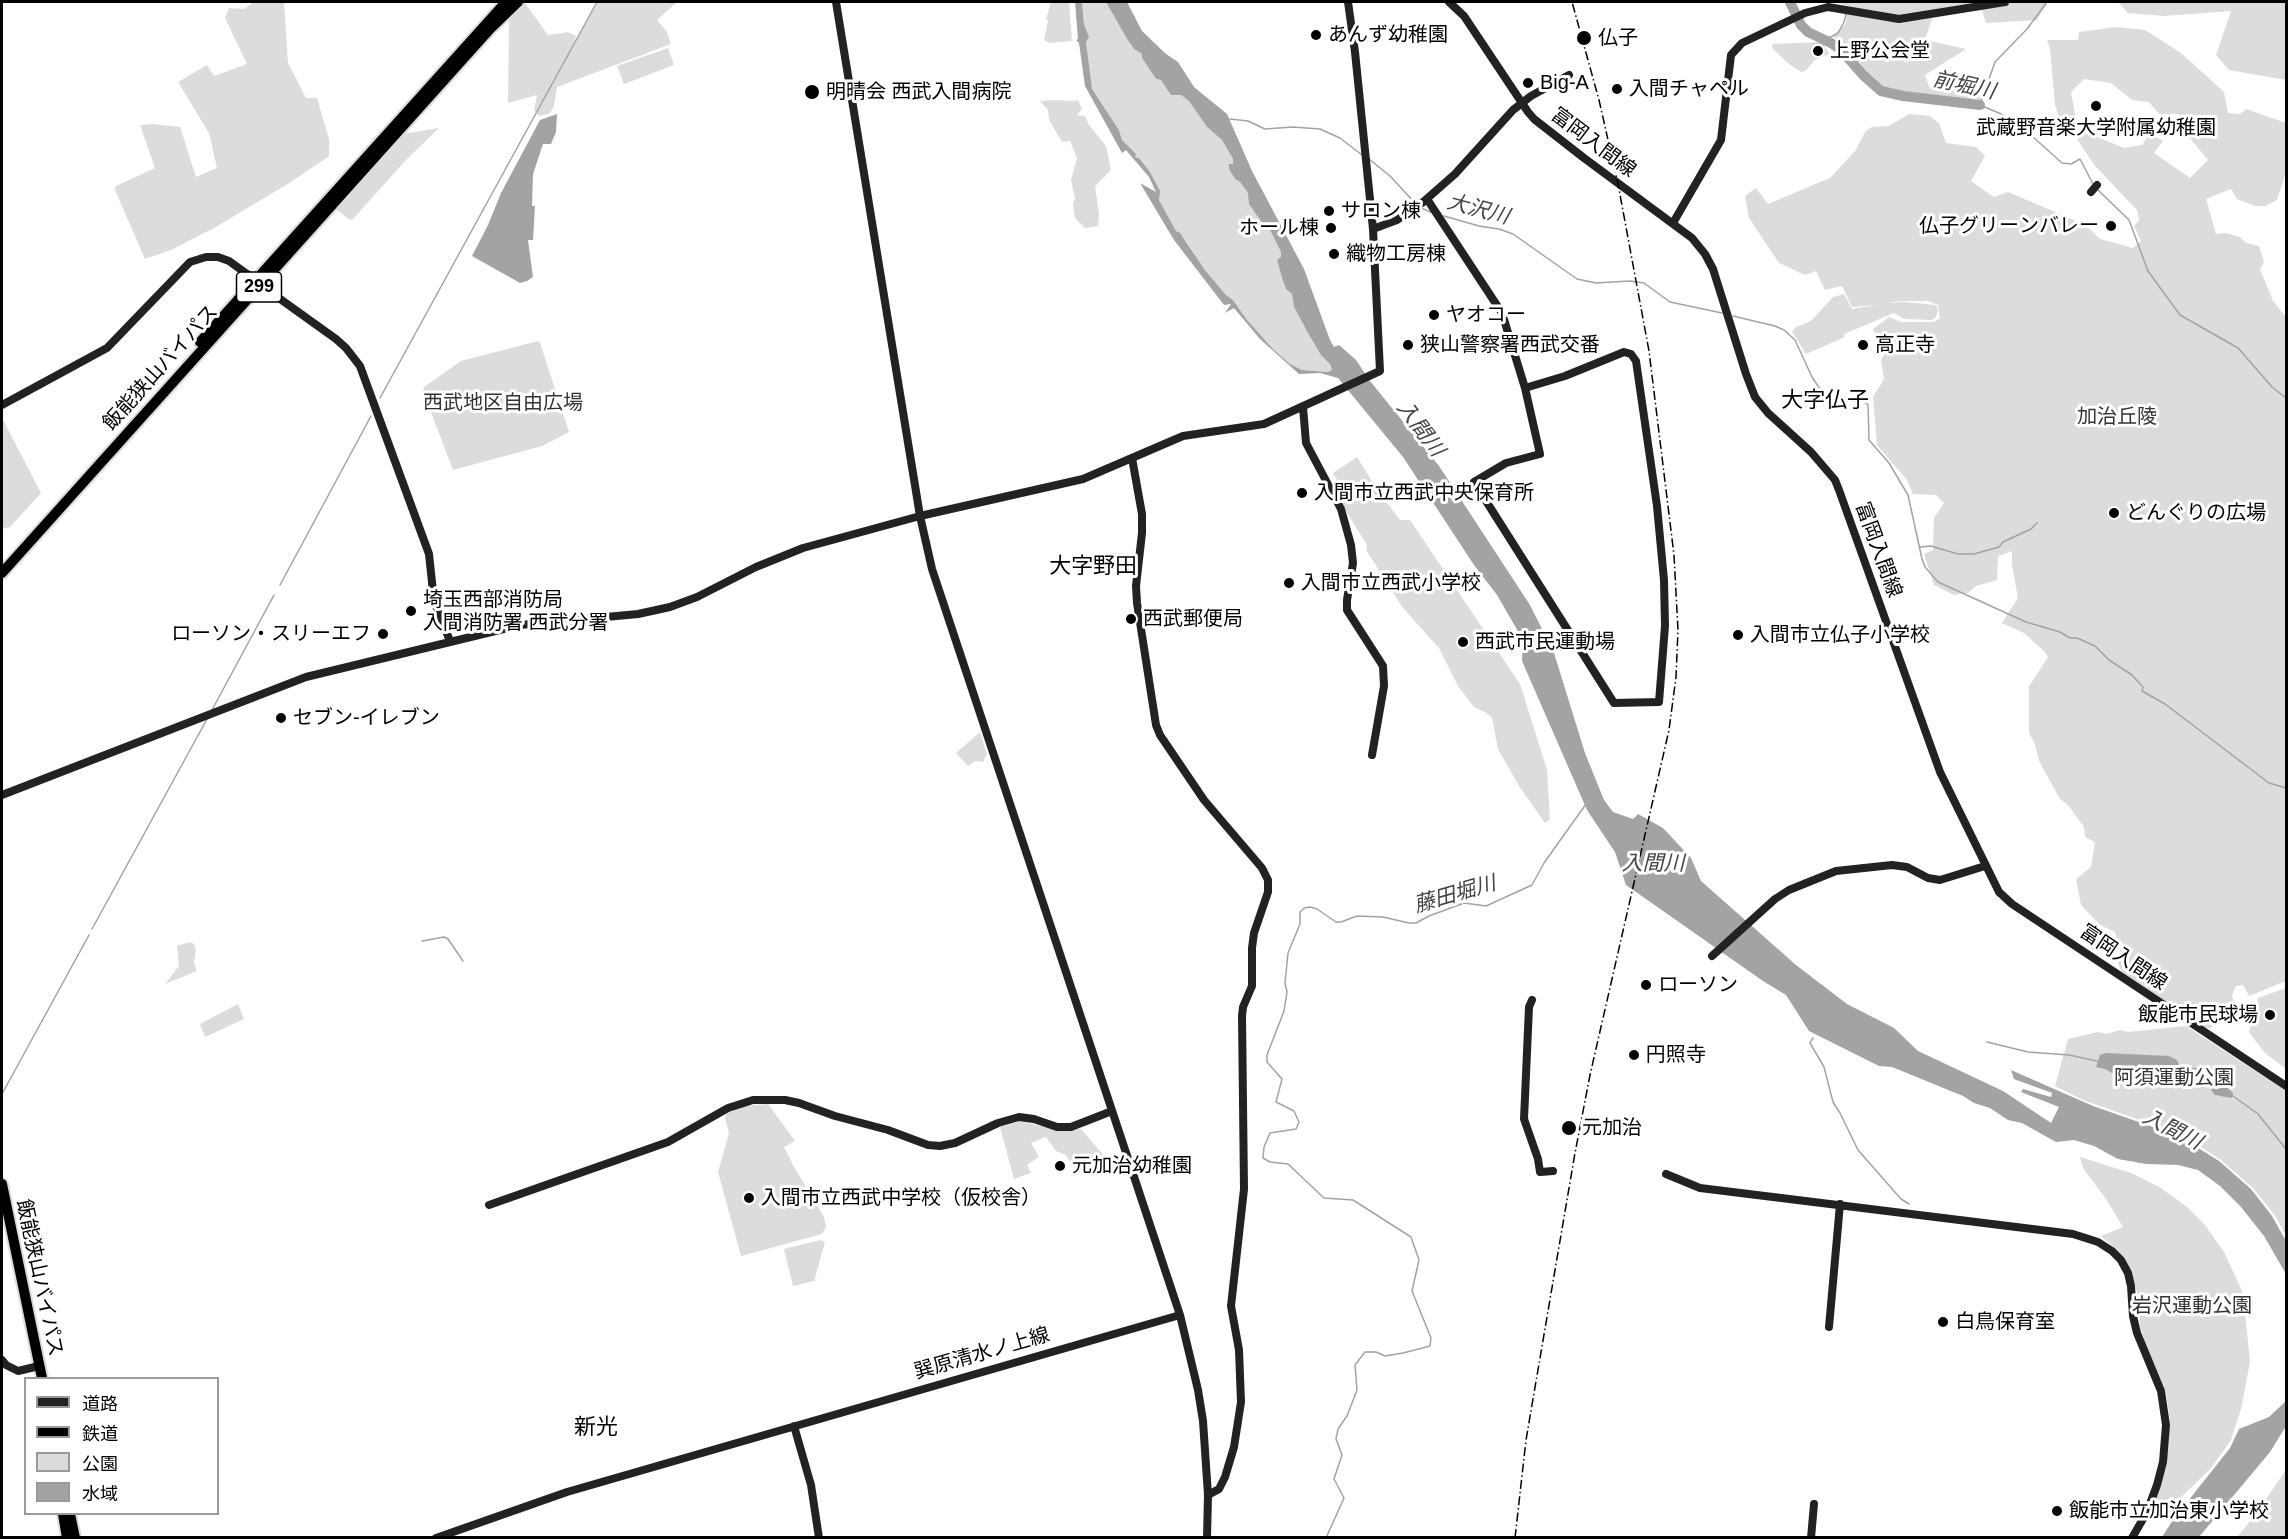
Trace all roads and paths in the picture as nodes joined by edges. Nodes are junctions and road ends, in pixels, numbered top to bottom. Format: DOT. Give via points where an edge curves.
graph roads {
  1 [pos="506,2"];
  2 [pos="518,2"];
  3 [pos="836,2"];
  4 [pos="1348,2"];
  5 [pos="1449,2"];
  6 [pos="2005,2"];
  7 [pos="1569,75"];
  8 [pos="1522,103"];
  9 [pos="1425,201"];
  10 [pos="1673,223"];
  11 [pos="1373,230"];
  12 [pos="1525,388"];
  13 [pos="2,405"];
  14 [pos="1304,407"];
  15 [pos="1132,458"];
  16 [pos="920,516"];
  17 [pos="2,563"];
  18 [pos="2,573"];
  19 [pos="450,641"];
  20 [pos="1372,755"];
  21 [pos="2,795"];
  22 [pos="1985,866"];
  23 [pos="1712,956"];
  24 [pos="1532,1000"];
  25 [pos="2286,1086"];
  26 [pos="1112,1110"];
  27 [pos="1553,1171"];
  28 [pos="1666,1174"];
  29 [pos="2,1184"];
  30 [pos="1840,1204"];
  31 [pos="489,1205"];
  32 [pos="2,1220"];
  33 [pos="1180,1315"];
  34 [pos="1829,1327"];
  35 [pos="2,1360"];
  36 [pos="35,1371"];
  37 [pos="794,1426"];
  38 [pos="1208,1495"];
  39 [pos="1814,1504"];
  40 [pos="63,1515"];
  41 [pos="70,1515"];
  42 [pos="67,1538"];
  43 [pos="75,1538"];
  44 [pos="436,1538"];
  45 [pos="819,1538"];
  46 [pos="1207,1538"];
  47 [pos="1811,1538"];
  48 [pos="2132,1538"];
  1 -- 17 [label="highway, 飯能狭山バイパス / 299"];
  2 -- 18 [label="highway, 飯能狭山バイパス / 299"];
  3 -- 16 [label="street"];
  4 -- 11 [label="street"];
  5 -- 8 [label="street, 富岡入間線" via="1461,11"];
  6 -- 10 [label="street" via="1899,19 1828,7 1805,13 1742,43 1731,56 1721,140"];
  7 -- 8 [label="street"];
  8 -- 9 [label="street"];
  8 -- 10 [label="street, 富岡入間線" via="1534,119 1575,152"];
  9 -- 11 [label="street" via="1390,224"];
  9 -- 12 [label="street" via="1502,313"];
  10 -- 22 [label="street, 富岡入間線" via="1692,238 1713,268 1755,397 1834,480 1934,756"];
  11 -- 14 [label="street" via="1380,371"];
  12 -- 12 [label="street" via="1624,352 1636,361 1664,580 1665,633 1659,702 1614,703 1474,482 1506,463 1540,454"];
  13 -- 19 [label="street, bridge" via="107,348 190,262 206,257 229,261 336,339 360,366 429,554 434,602"];
  14 -- 15 [label="street" via="1264,424 1183,436"];
  14 -- 20 [label="street" via="1306,443 1341,509 1349,535 1353,559 1347,609 1383,666 1384,686"];
  15 -- 16 [label="street" via="1074,482"];
  15 -- 38 [label="street" via="1143,514 1137,603 1156,725 1204,800 1268,880 1268,892 1254,933 1252,986 1242,1016 1244,1189 1231,1306 1239,1350 1241,1402 1225,1477 1219,1488"];
  16 -- 19 [label="street" via="785,555 670,607 638,614 520,625"];
  16 -- 26 [label="street" via="941,603"];
  19 -- 21 [label="street" via="306,677"];
  22 -- 23 [label="street" via="1940,880 1901,866 1848,868 1821,876 1789,890"];
  22 -- 25 [label="street, 富岡入間線" via="1999,891 2012,904"];
  24 -- 27 [label="street" via="1524,1119 1540,1172"];
  26 -- 31 [label="street" via="1071,1127 1019,1117 940,1146 799,1103 753,1100 728,1108 668,1142"];
  26 -- 33 [label="street"];
  28 -- 30 [label="street" via="1700,1188"];
  29 -- 36 [label="highway, 飯能狭山バイパス"];
  30 -- 34 [label="street"];
  30 -- 48 [label="street" via="2073,1234 2098,1242 2121,1260 2132,1286 2137,1333 2161,1391 2166,1425 2163,1462 2154,1497"];
  32 -- 36 [label="highway, 飯能狭山バイパス"];
  33 -- 37 [label="street, 巽原清水ノ上線"];
  33 -- 38 [label="street" via="1203,1421"];
  35 -- 36 [label="street" via="13,1370"];
  37 -- 44 [label="street, 巽原清水ノ上線" via="567,1492"];
  37 -- 45 [label="street" via="813,1493"];
  38 -- 46 [label="street"];
  39 -- 47 [label="street"];
  40 -- 42 [label="highway"];
  41 -- 43 [label="highway"];
}
